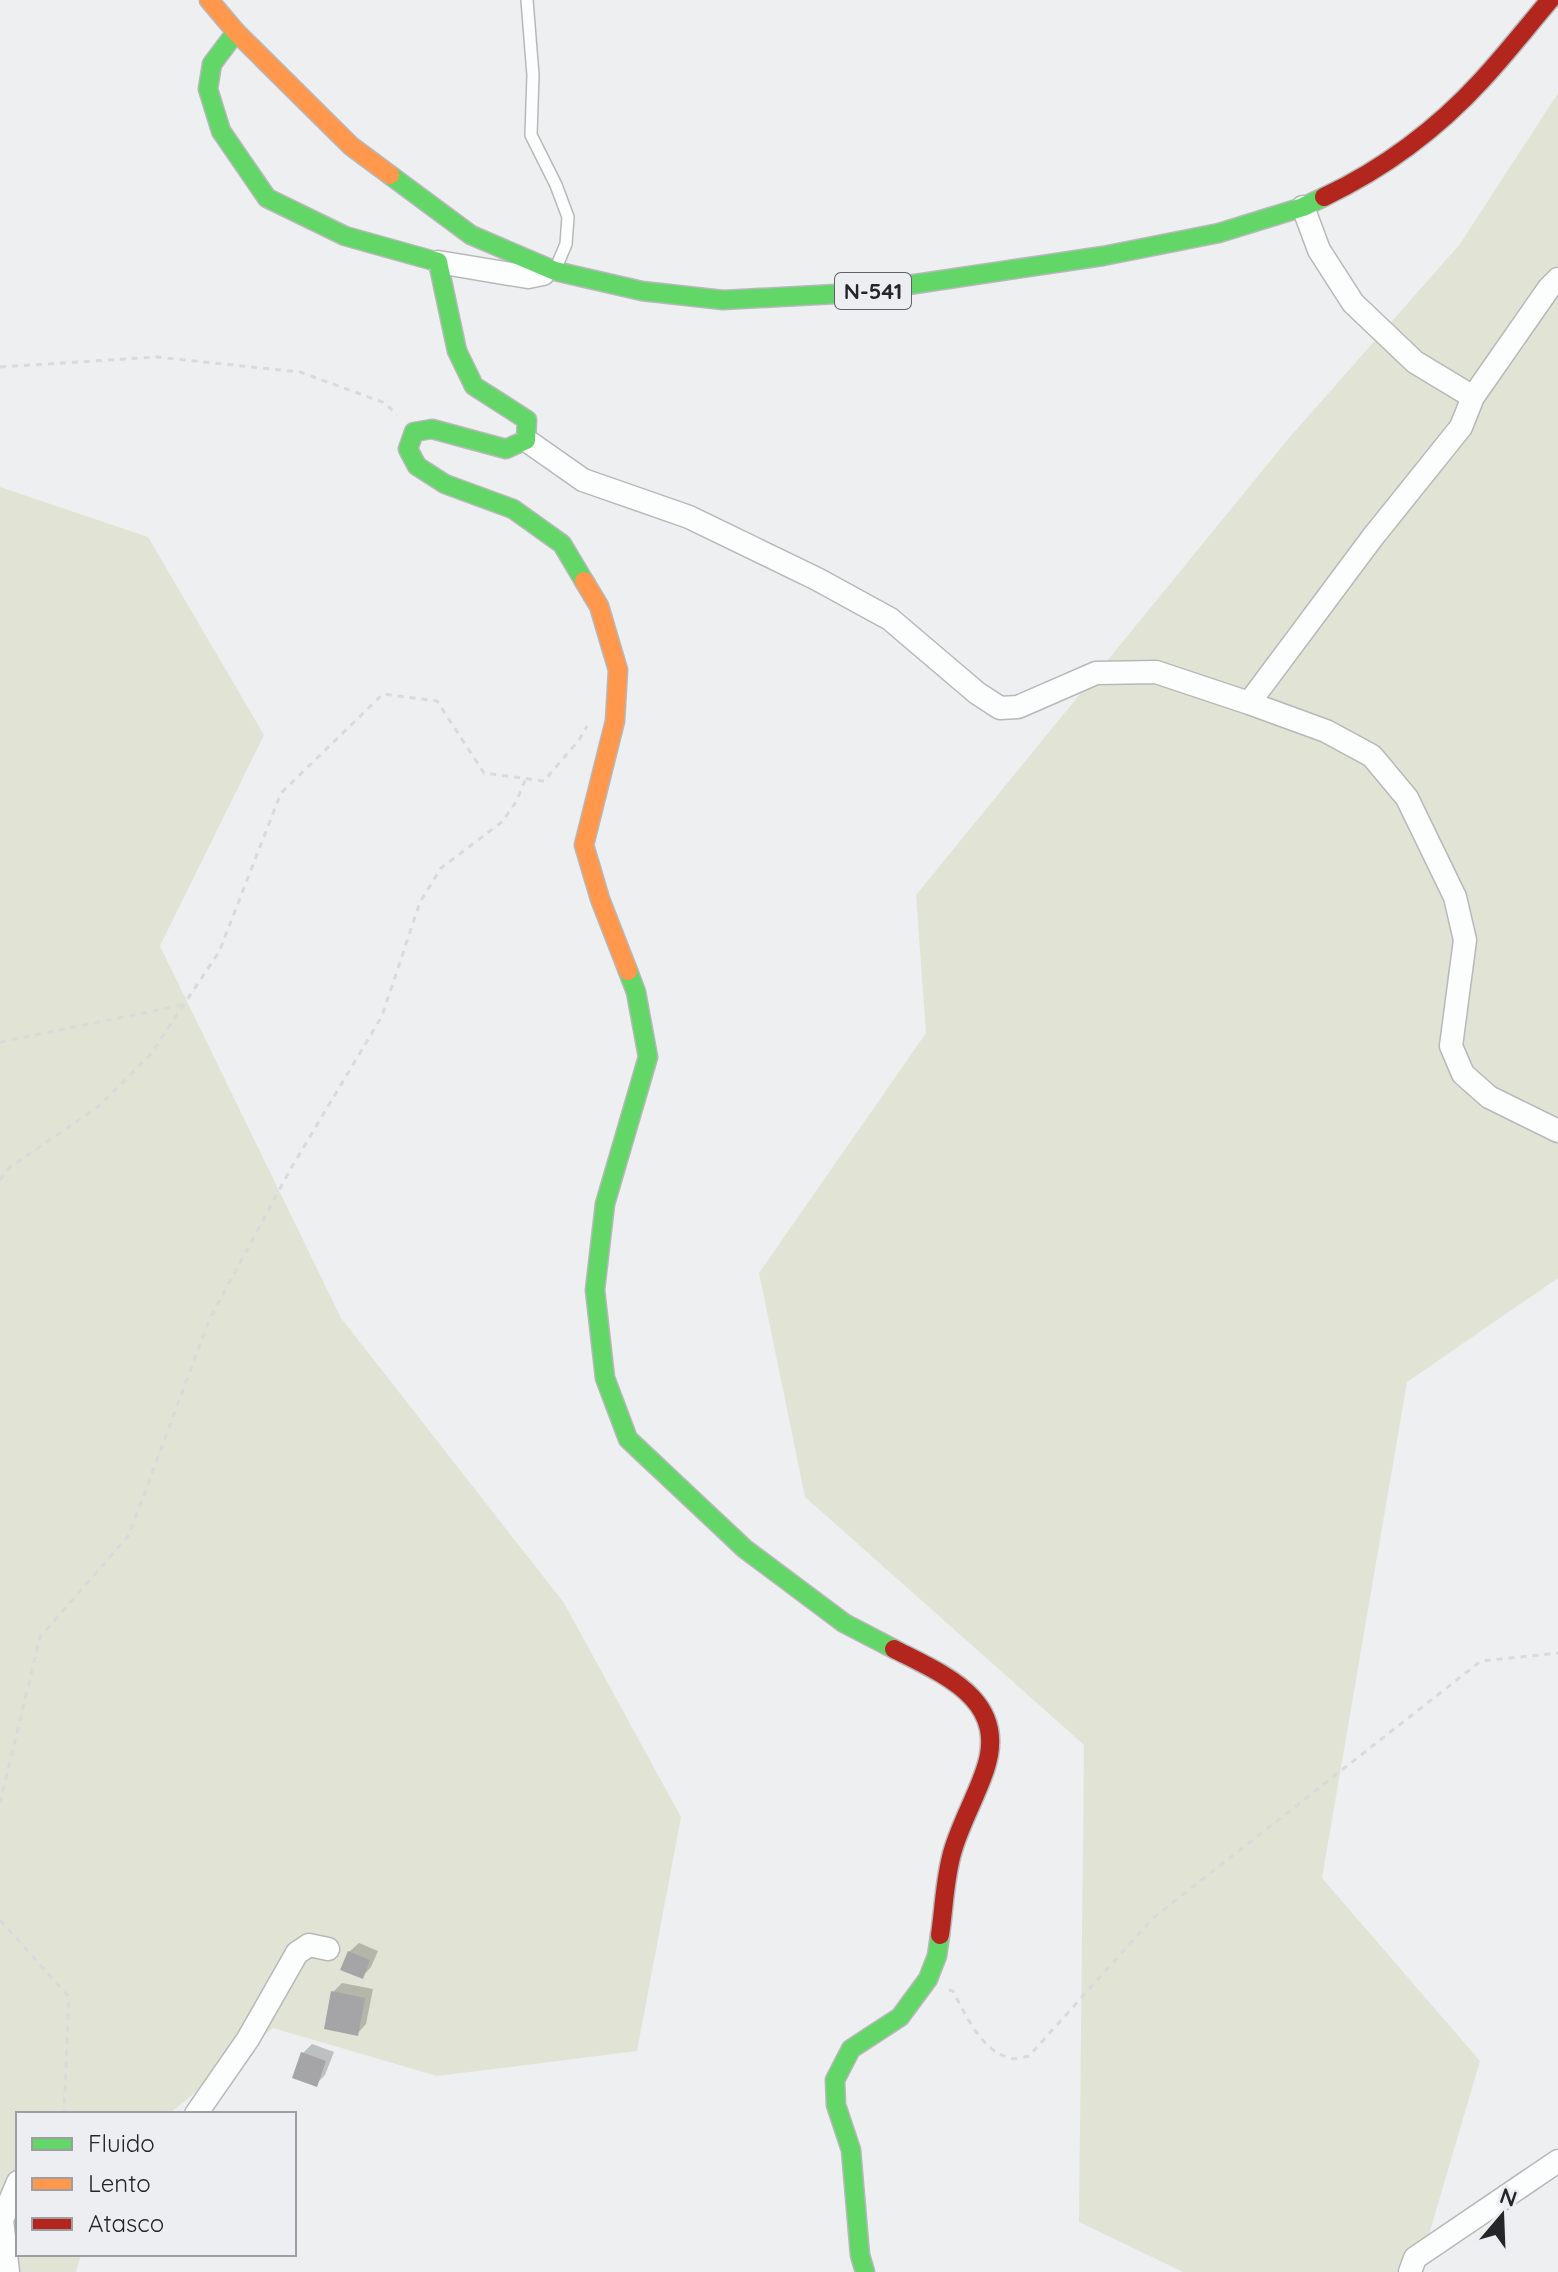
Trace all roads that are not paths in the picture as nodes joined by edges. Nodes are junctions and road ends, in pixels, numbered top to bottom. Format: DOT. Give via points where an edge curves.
graph roads {
  1 [pos="209,0"];
  2 [pos="527,0"];
  3 [pos="1550,0"];
  4 [pos="236,32"];
  5 [pos="1303,207"];
  6 [pos="438,262"];
  7 [pos="555,271"];
  8 [pos="1558,279"];
  9 [pos="1473,397"];
  10 [pos="526,440"];
  11 [pos="1249,703"];
  12 [pos="1558,1131"];
  13 [pos="328,1949"];
  14 [pos="197,2112"];
  15 [pos="1558,2161"];
  16 [pos="16,2187"];
  17 [pos="8,2272"];
  18 [pos="865,2272"];
  19 [pos="1410,2272"];
  1 -- 4 [label="main road, N-541"];
  2 -- 7 [label="lane" via="531,135 568,217 566,244"];
  3 -- 5 [label="main road, N-541" via="1481,81 1431,129 1381,165"];
  4 -- 6 [label="main road" via="212,64 208,89 221,131 267,198 345,236"];
  4 -- 7 [label="main road, N-541" via="351,146 471,235"];
  5 -- 7 [label="main road, N-541" via="1219,233 1103,256 855,293 723,300 642,291"];
  5 -- 9 [label="street" via="1319,250 1353,303 1415,362"];
  6 -- 7 [label="street" via="528,277"];
  6 -- 10 [label="main road" via="457,351 474,386 527,420"];
  8 -- 9 [label="street"];
  9 -- 11 [label="street" via="1461,427"];
  10 -- 11 [label="street" via="583,480 689,517 890,619 1000,708 1018,707 1096,673 1156,672"];
  10 -- 18 [label="main road" via="506,449 432,429 414,432 408,449 417,466 445,484 513,509 562,544 599,606 618,670 615,721 584,845 636,992 648,1057 605,1204 595,1290 605,1378 628,1439 745,1549 844,1623 943,1674 968,1692 989,1721 992,1742 986,1769 952,1851 937,1956 928,1979 900,2017 851,2049 835,2080 836,2105 851,2150"];
  11 -- 12 [label="street" via="1326,731 1372,756 1407,798 1455,897 1465,940 1451,1046 1463,1074 1489,1097"];
  13 -- 14 [label="street" via="309,1945 297,1953 248,2039"];
  15 -- 19 [label="street" via="1415,2258"];
  16 -- 17 [label="street" via="2,2220"];
}
